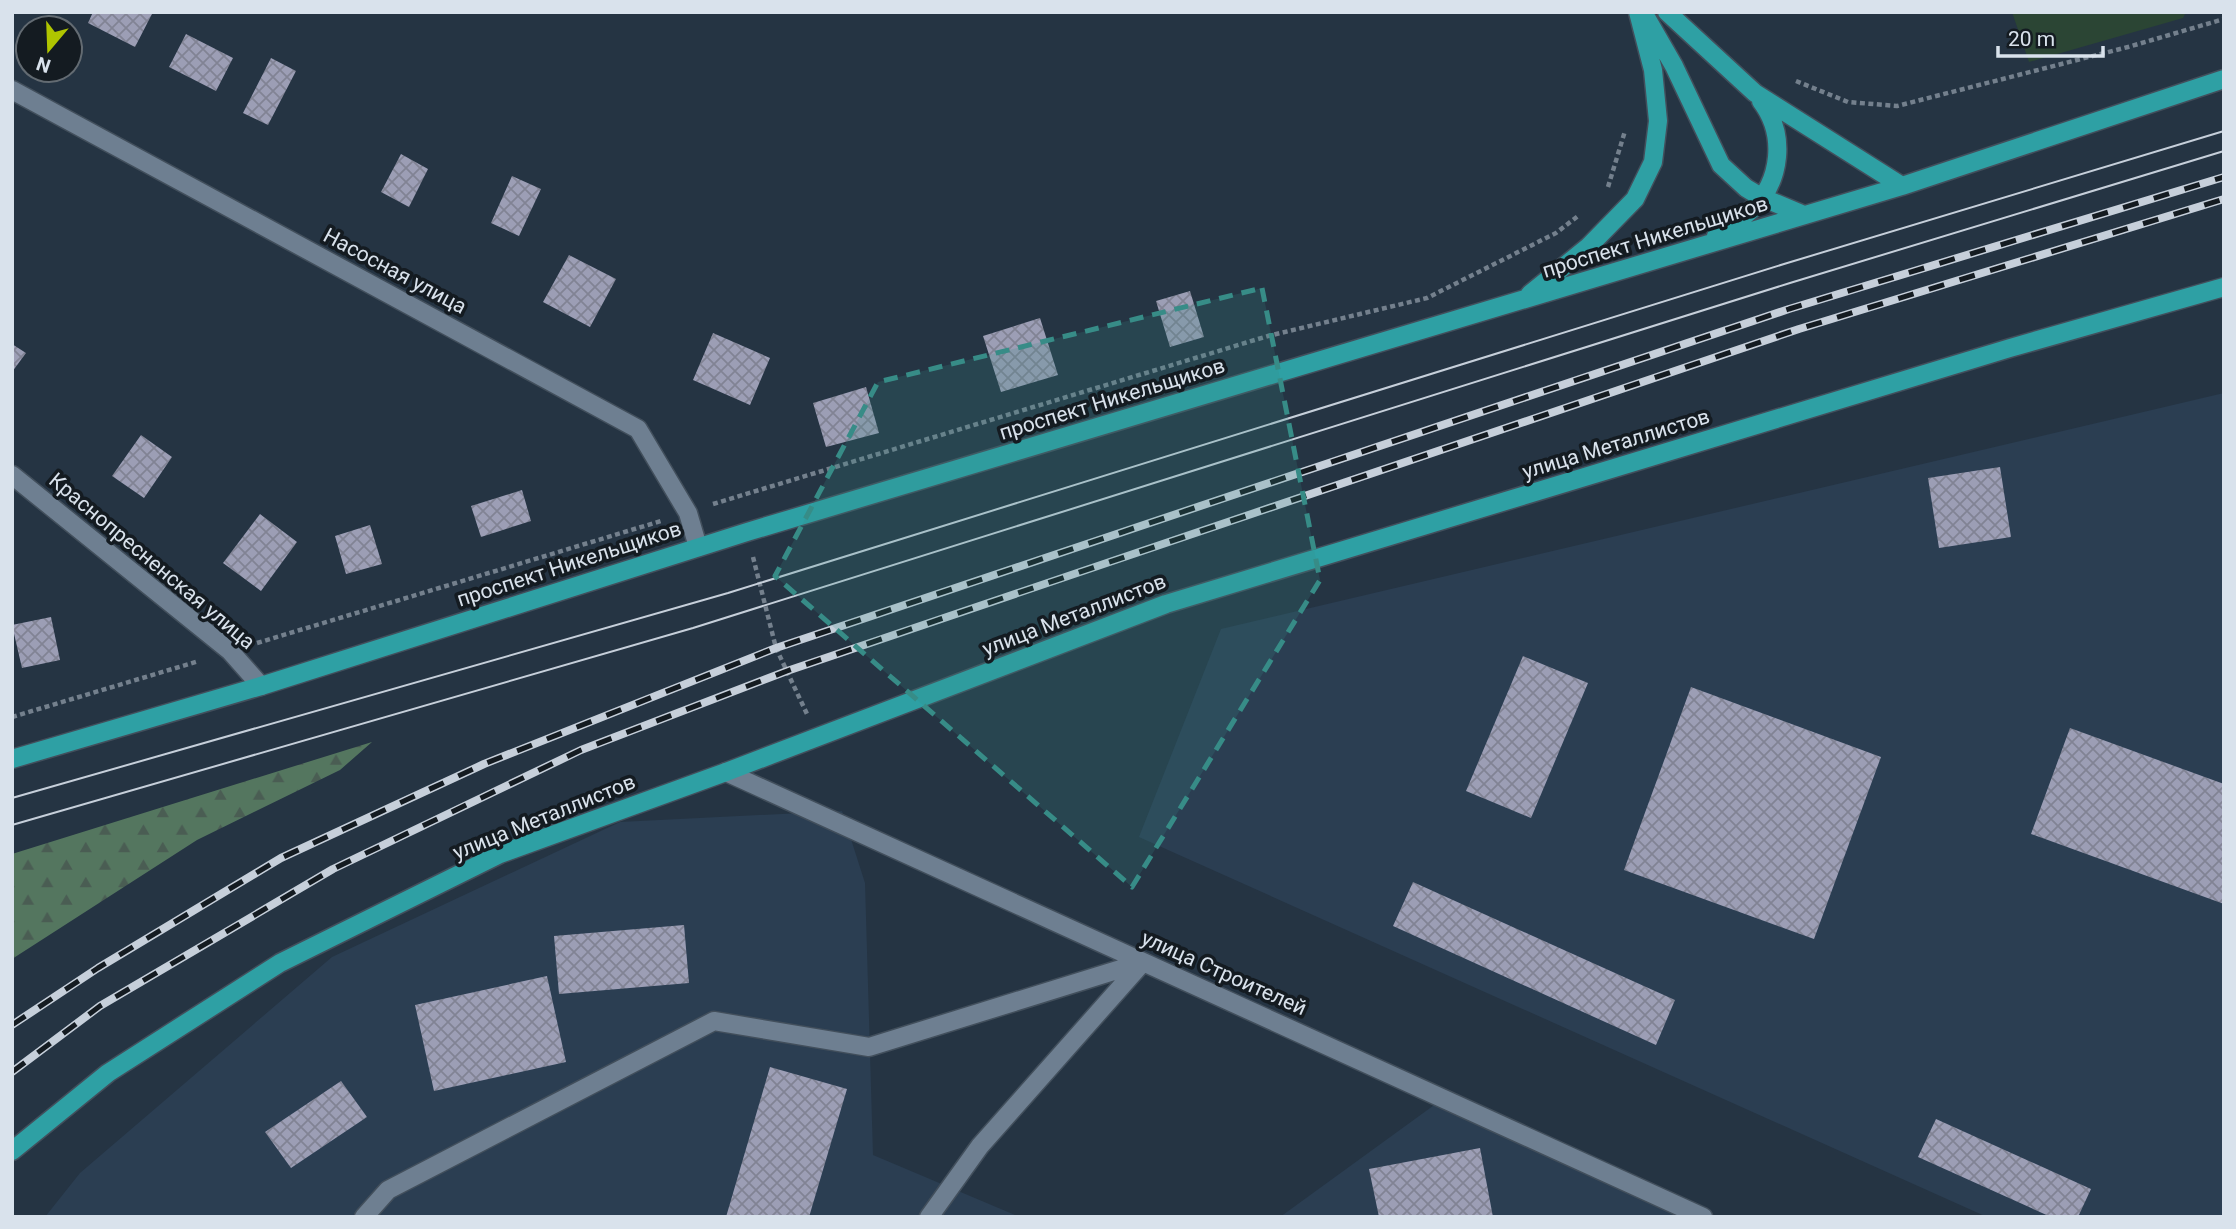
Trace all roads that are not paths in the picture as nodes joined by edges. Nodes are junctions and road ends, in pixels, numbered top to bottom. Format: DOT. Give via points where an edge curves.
graph roads {
  1 [pos="1640,12"];
  2 [pos="1667,12"];
  3 [pos="2224,79"];
  4 [pos="12,90"];
  5 [pos="1755,93"];
  6 [pos="1902,186"];
  7 [pos="1761,197"];
  8 [pos="1804,215"];
  9 [pos="1702,246"];
  10 [pos="2224,287"];
  11 [pos="1522,300"];
  12 [pos="12,475"];
  13 [pos="698,547"];
  14 [pos="261,686"];
  15 [pos="12,759"];
  16 [pos="726,772"];
  17 [pos="1143,962"];
  18 [pos="12,1151"];
  19 [pos="364,1217"];
  20 [pos="929,1217"];
  21 [pos="1703,1217"];
  1 -- 7 [label="main road" via="1674,66 1721,165"];
  1 -- 11 [label="main road" via="1658,121 1653,162 1635,199 1588,247"];
  2 -- 5 [label="main road"];
  3 -- 6 [label="main road, проспект Никельщиков"];
  4 -- 13 [label="street, Насосная улица" via="638,429 688,513"];
  5 -- 6 [label="main road"];
  5 -- 7 [label="main road" via="1778,133 1776,167"];
  6 -- 8 [label="main road, проспект Никельщиков"];
  7 -- 8 [label="main road"];
  7 -- 9 [label="main road"];
  8 -- 9 [label="main road, проспект Никельщиков"];
  9 -- 11 [label="main road, проспект Никельщиков"];
  10 -- 16 [label="main road, улица Металлистов" via="1166,604"];
  11 -- 13 [label="main road, проспект Никельщиков"];
  12 -- 14 [label="street, Краснопресненская улица" via="230,651"];
  13 -- 14 [label="main road, проспект Никельщиков"];
  14 -- 15 [label="main road, проспект Никельщиков"];
  16 -- 17 [label="street, улица Строителей"];
  16 -- 18 [label="main road, улица Металлистов" via="500,854 280,963 108,1073"];
  17 -- 19 [label="street" via="869,1047 714,1021 388,1190"];
  17 -- 20 [label="street" via="980,1146"];
  17 -- 21 [label="street, улица Строителей"];
}
